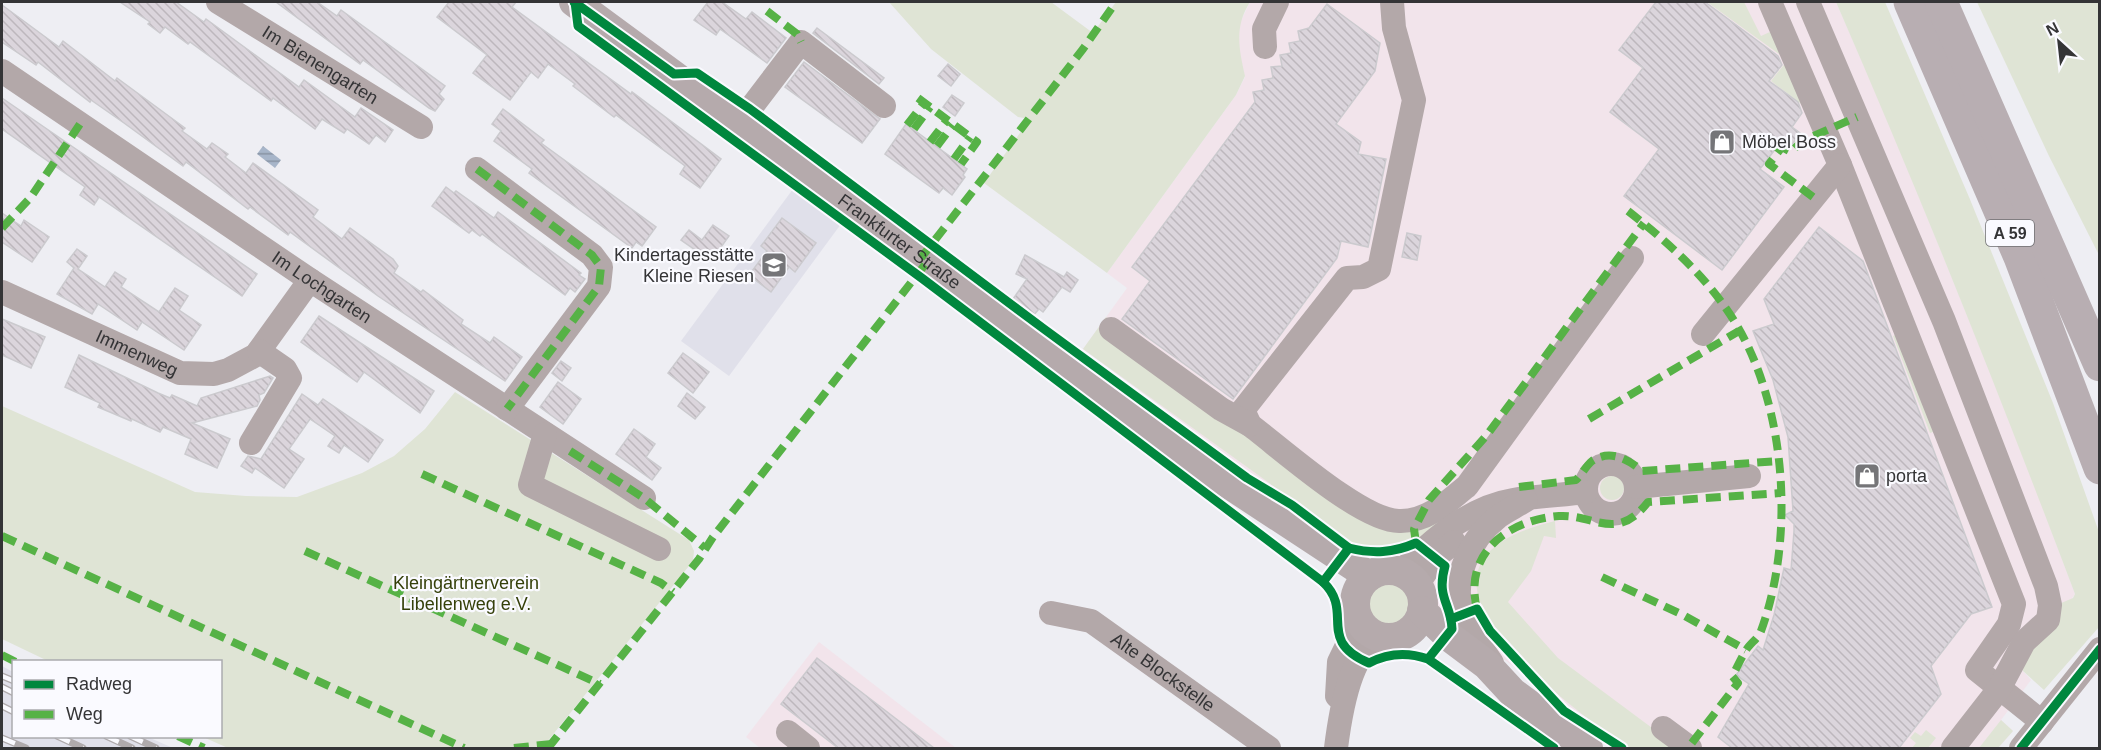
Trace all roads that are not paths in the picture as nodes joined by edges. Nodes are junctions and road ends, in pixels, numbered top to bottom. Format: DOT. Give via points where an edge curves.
graph roads {
  1 [pos="219,2"];
  2 [pos="1277,2"];
  3 [pos="1392,2"];
  4 [pos="1770,2"];
  5 [pos="1808,2"];
  6 [pos="1910,2"];
  7 [pos="1941,2"];
  8 [pos="587,5"];
  9 [pos="1265,47"];
  10 [pos="2,71"];
  11 [pos="884,106"];
  12 [pos="740,122"];
  13 [pos="421,127"];
  14 [pos="1840,165"];
  15 [pos="477,169"];
  16 [pos="1632,258"];
  17 [pos="310,280"];
  18 [pos="2,292"];
  19 [pos="1111,329"];
  20 [pos="1703,334"];
  21 [pos="260,351"];
  22 [pos="2100,365"];
  23 [pos="507,409"];
  24 [pos="1250,425"];
  25 [pos="545,434"];
  26 [pos="251,443"];
  27 [pos="2100,468"];
  28 [pos="1749,476"];
  29 [pos="1467,486"];
  30 [pos="1636,487"];
  31 [pos="1586,492"];
  32 [pos="644,498"];
  33 [pos="1526,500"];
  34 [pos="1499,517"];
  35 [pos="1466,518"];
  36 [pos="659,549"];
  37 [pos="1389,603"];
  38 [pos="1051,613"];
  39 [pos="2100,649"];
  40 [pos="1999,689"];
  41 [pos="1512,692"];
  42 [pos="2042,722"];
  43 [pos="1663,728"];
  44 [pos="788,732"];
  45 [pos="808,748"];
  46 [pos="1269,748"];
  47 [pos="1336,748"];
  48 [pos="1588,748"];
  49 [pos="1690,748"];
  50 [pos="1953,748"];
  51 [pos="2021,748"];
  1 -- 13 [label="street, Im Bienengarten"];
  2 -- 9 [label="street" via="1264,29"];
  3 -- 24 [label="street" via="1414,100 1379,269 1363,277 1347,278 1243,410"];
  4 -- 14 [label="street"];
  5 -- 40 [label="street" via="1944,321 2046,586 2048,620 2025,642"];
  6 -- 27 [label="highway, A 59" via="2020,257"];
  7 -- 22 [label="highway, A 59"];
  8 -- 12 [label="main road, Frankfurter Straße"];
  10 -- 17 [label="street, Im Lochgarten"];
  11 -- 12 [label="street" via="801,42"];
  12 -- 37 [label="main road, Frankfurter Straße"];
  14 -- 20 [label="street"];
  14 -- 40 [label="street" via="2014,604 2009,624 1977,670"];
  15 -- 23 [label="street" via="592,255 601,267 599,286"];
  16 -- 29 [label="street"];
  17 -- 21 [label="street, Immenweg"];
  17 -- 23 [label="street, Im Lochgarten"];
  18 -- 21 [label="street, Immenweg" via="180,373 214,375 243,364"];
  19 -- 24 [label="street" via="1221,409"];
  21 -- 26 [label="street" via="285,369 290,378"];
  23 -- 25 [label="street, Im Lochgarten"];
  24 -- 29 [label="street" via="1349,500 1385,520 1421,518 1441,508"];
  25 -- 32 [label="street, Im Lochgarten"];
  25 -- 36 [label="street" via="530,485"];
  28 -- 30 [label="street"];
  29 -- 35 [label="street"];
  30 -- 31 [label="street" via="1627,507 1613,513 1593,506"];
  30 -- 31 [label="street" via="1629,472 1606,464 1593,471"];
  31 -- 33 [label="street"];
  33 -- 34 [label="street"];
  33 -- 35 [label="street" via="1512,500"];
  34 -- 37 [label="street" via="1453,543"];
  34 -- 41 [label="street" via="1470,550 1459,593 1463,615"];
  35 -- 37 [label="street" via="1424,547"];
  37 -- 41 [label="main road, Frankfurter Straße" via="1447,635 1487,665"];
  37 -- 47 [label="street" via="1339,662 1336,681 1340,723"];
  38 -- 46 [label="street, Alte Blockstelle" via="1091,621"];
  39 -- 42 [label="street"];
  40 -- 42 [label="street"];
  40 -- 50 [label="street"];
  41 -- 48 [label="main road, Frankfurter Straße"];
  42 -- 51 [label="street"];
  43 -- 49 [label="street"];
  44 -- 45 [label="street"];
}
